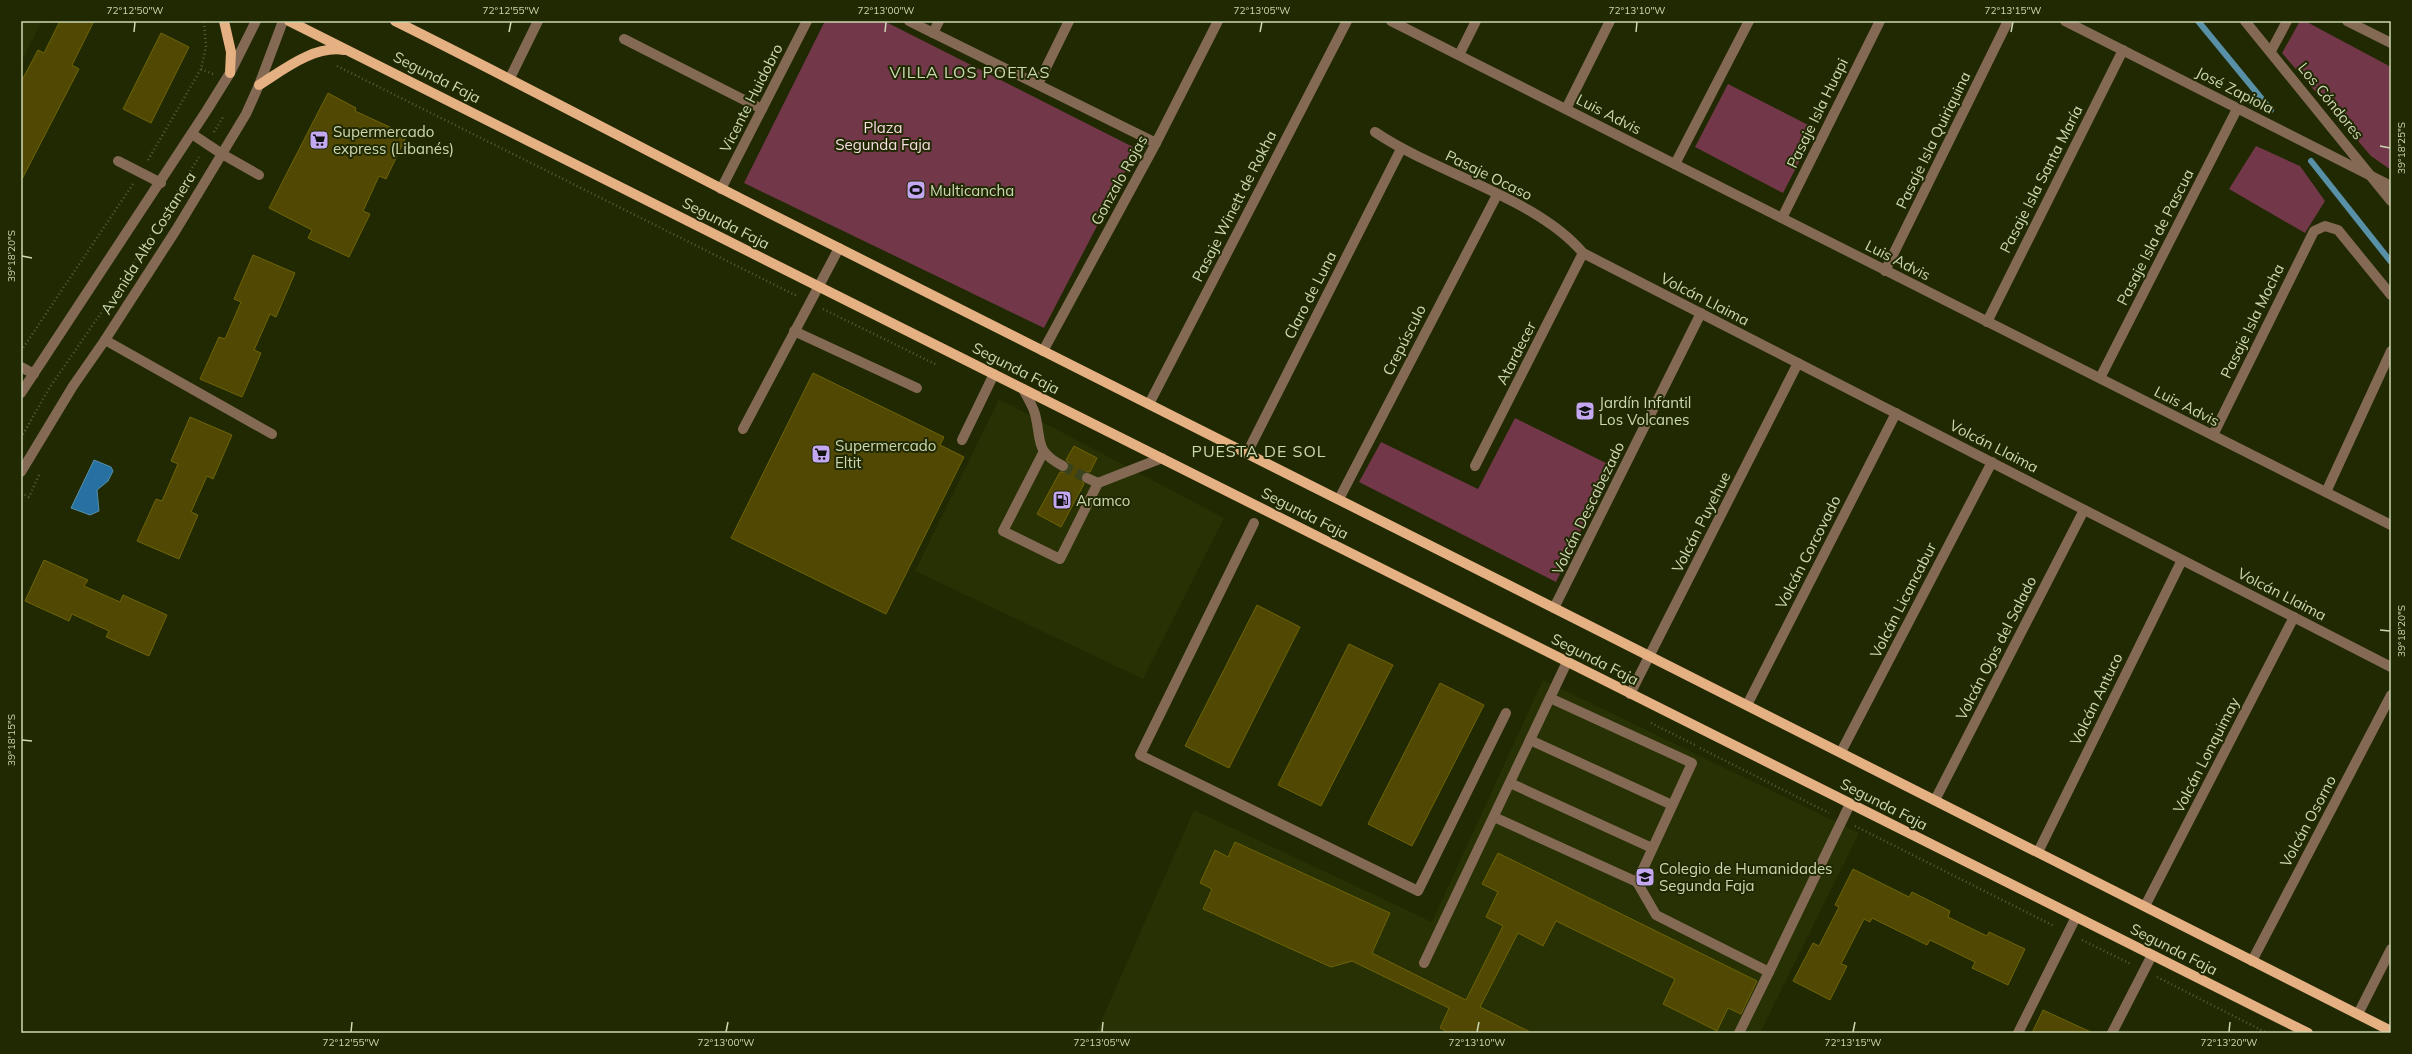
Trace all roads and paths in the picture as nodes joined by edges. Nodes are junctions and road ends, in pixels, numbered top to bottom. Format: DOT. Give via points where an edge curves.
graph roads {
  1 [pos="204,21"];
  2 [pos="224,21"];
  3 [pos="256,21"];
  4 [pos="282,21"];
  5 [pos="289,21"];
  6 [pos="538,21"];
  7 [pos="807,21"];
  8 [pos="909,21"];
  9 [pos="939,21"];
  10 [pos="1069,21"];
  11 [pos="1218,21"];
  12 [pos="1347,21"];
  13 [pos="1391,21"];
  14 [pos="1476,21"];
  15 [pos="1610,21"];
  16 [pos="1749,21"];
  17 [pos="1880,21"];
  18 [pos="2008,21"];
  19 [pos="2065,21"];
  20 [pos="2245,21"];
  21 [pos="2287,21"];
  22 [pos="2347,21"];
  23 [pos="398,22"];
  24 [pos="933,33"];
  25 [pos="624,39"];
  26 [pos="2391,43"];
  27 [pos="2123,50"];
  28 [pos="2271,51"];
  29 [pos="352,52"];
  30 [pos="1459,55"];
  31 [pos="334,65"];
  32 [pos="230,73"];
  33 [pos="510,78"];
  34 [pos="1038,84"];
  35 [pos="259,85"];
  36 [pos="762,109"];
  37 [pos="1566,109"];
  38 [pos="2237,109"];
  39 [pos="226,112"];
  40 [pos="1375,132"];
  41 [pos="192,134"];
  42 [pos="1156,143"];
  43 [pos="206,144"];
  44 [pos="1401,150"];
  45 [pos="222,154"];
  46 [pos="118,161"];
  47 [pos="1675,164"];
  48 [pos="141,173"];
  49 [pos="259,175"];
  50 [pos="2372,176"];
  51 [pos="161,183"];
  52 [pos="2391,186"];
  53 [pos="721,189"];
  54 [pos="1497,194"];
  55 [pos="2391,201"];
  56 [pos="1782,218"];
  57 [pos="839,248"];
  58 [pos="1583,253"];
  59 [pos="1886,271"];
  60 [pos="818,286"];
  61 [pos="2391,295"];
  62 [pos="809,302"];
  63 [pos="1701,313"];
  64 [pos="1987,322"];
  65 [pos="794,331"];
  66 [pos="105,340"];
  67 [pos="21,351"];
  68 [pos="1042,351"];
  69 [pos="2391,351"];
  70 [pos="1798,363"];
  71 [pos="21,367"];
  72 [pos="944,368"];
  73 [pos="34,374"];
  74 [pos="994,374"];
  75 [pos="2100,378"];
  76 [pos="917,388"];
  77 [pos="1023,389"];
  78 [pos="21,393"];
  79 [pos="1149,404"];
  80 [pos="1896,413"];
  81 [pos="743,429"];
  82 [pos="272,434"];
  83 [pos="2213,435"];
  84 [pos="21,439"];
  85 [pos="962,440"];
  86 [pos="1043,453"];
  87 [pos="1247,453"];
  88 [pos="1162,458"];
  89 [pos="1992,462"];
  90 [pos="1063,466"];
  91 [pos="1475,466"];
  92 [pos="21,472"];
  93 [pos="1087,478"];
  94 [pos="1098,483"];
  95 [pos="2326,492"];
  96 [pos="1339,500"];
  97 [pos="2084,510"];
  98 [pos="1254,523"];
  99 [pos="2391,525"];
  100 [pos="2182,560"];
  101 [pos="1554,608"];
  102 [pos="2294,617"];
  103 [pos="1650,656"];
  104 [pos="1567,662"];
  105 [pos="2391,666"];
  106 [pos="1630,694"];
  107 [pos="2391,695"];
  108 [pos="1550,698"];
  109 [pos="1747,705"];
  110 [pos="1506,713"];
  111 [pos="1645,720"];
  112 [pos="1530,740"];
  113 [pos="1841,752"];
  114 [pos="1510,783"];
  115 [pos="1935,800"];
  116 [pos="1850,804"];
  117 [pos="1672,805"];
  118 [pos="1494,817"];
  119 [pos="1843,820"];
  120 [pos="1652,848"];
  121 [pos="2038,852"];
  122 [pos="1636,882"];
  123 [pos="2145,906"];
  124 [pos="2076,917"];
  125 [pos="2068,933"];
  126 [pos="2391,949"];
  127 [pos="2152,955"];
  128 [pos="2252,960"];
  129 [pos="1424,963"];
  130 [pos="2144,971"];
  131 [pos="1769,972"];
  132 [pos="2358,1014"];
  133 [pos="2391,1031"];
  134 [pos="1739,1033"];
  135 [pos="2018,1033"];
  136 [pos="2112,1033"];
  137 [pos="2268,1033"];
  138 [pos="2308,1033"];
  1 -- 48 [label="path" via="206,47 201,69"];
  2 -- 32 [label="main road" via="230,52"];
  3 -- 32 [label="street, Avenida Alto Costanera"];
  4 -- 35 [label="street, Avenida Alto Costanera"];
  5 -- 29 [label="main road, Segunda Faja"];
  6 -- 33 [label="street"];
  7 -- 36 [label="street, Vicente Huidobro"];
  8 -- 24 [label="street"];
  9 -- 24 [label="street"];
  10 -- 34 [label="street"];
  11 -- 42 [label="street, Gonzalo Rojas"];
  12 -- 79 [label="street, Pasaje Winett de Rokha"];
  13 -- 30 [label="street, Luis Advis"];
  14 -- 30 [label="street"];
  15 -- 37 [label="street"];
  16 -- 47 [label="street"];
  17 -- 56 [label="street, Pasaje Isla Huapi"];
  18 -- 59 [label="street, Pasaje Isla Quiriquina"];
  19 -- 27 [label="street, José Zapiola"];
  20 -- 28 [label="street, Los Cóndores"];
  21 -- 28 [label="street"];
  22 -- 26 [label="street"];
  23 -- 33 [label="main road, Segunda Faja"];
  24 -- 34 [label="street"];
  25 -- 36 [label="street"];
  27 -- 38 [label="street, José Zapiola"];
  27 -- 64 [label="street, Pasaje Isla Santa María"];
  28 -- 50 [label="street, Los Cóndores"];
  29 -- 35 [label="main road" via="337,49 306,57"];
  29 -- 60 [label="main road, Segunda Faja"];
  30 -- 37 [label="street, Luis Advis"];
  31 -- 62 [label="path"];
  32 -- 41 [label="street, Avenida Alto Costanera"];
  33 -- 53 [label="main road, Segunda Faja"];
  34 -- 42 [label="street"];
  35 -- 45 [label="street, Avenida Alto Costanera" via="246,114"];
  36 -- 53 [label="street, Vicente Huidobro"];
  37 -- 47 [label="street, Luis Advis"];
  38 -- 50 [label="street, José Zapiola"];
  38 -- 75 [label="street, Pasaje Isla de Pascua"];
  39 -- 43 [label="path"];
  40 -- 44 [label="street, Pasaje Ocaso"];
  41 -- 43 [label="street"];
  41 -- 51 [label="street, Avenida Alto Costanera"];
  42 -- 68 [label="street, Gonzalo Rojas"];
  43 -- 45 [label="street"];
  43 -- 84 [label="path" via="114,294 48,390"];
  44 -- 54 [label="street, Pasaje Ocaso"];
  44 -- 87 [label="street, Claro de Luna"];
  45 -- 49 [label="street"];
  45 -- 66 [label="street, Avenida Alto Costanera"];
  46 -- 48 [label="street"];
  47 -- 56 [label="street, Luis Advis"];
  48 -- 51 [label="street"];
  48 -- 67 [label="path"];
  50 -- 52 [label="street, José Zapiola"];
  50 -- 55 [label="street, Los Cóndores"];
  51 -- 73 [label="street, Avenida Alto Costanera"];
  53 -- 57 [label="main road, Segunda Faja"];
  54 -- 58 [label="street, Pasaje Ocaso" via="1547,221 1572,240"];
  54 -- 96 [label="street, Crepúsculo"];
  56 -- 59 [label="street, Luis Advis"];
  57 -- 60 [label="street"];
  57 -- 68 [label="main road, Segunda Faja"];
  58 -- 63 [label="street, Volcán Llaima"];
  58 -- 91 [label="street, Atardecer"];
  59 -- 64 [label="street, Luis Advis"];
  60 -- 62 [label="street"];
  60 -- 74 [label="main road, Segunda Faja"];
  61 -- 83 [label="street, Pasaje Isla Mocha" via="2338,230 2325,226 2314,231"];
  62 -- 65 [label="street"];
  62 -- 72 [label="path"];
  63 -- 70 [label="street, Volcán Llaima"];
  63 -- 101 [label="street, Volcán Descabezado"];
  64 -- 75 [label="street, Luis Advis"];
  65 -- 76 [label="street"];
  65 -- 81 [label="street"];
  66 -- 82 [label="street"];
  66 -- 92 [label="street, Avenida Alto Costanera" via="69,392"];
  68 -- 79 [label="main road, Segunda Faja"];
  69 -- 95 [label="street"];
  70 -- 80 [label="street, Volcán Llaima"];
  70 -- 103 [label="street, Volcán Puyehue"];
  71 -- 73 [label="street"];
  73 -- 78 [label="street, Avenida Alto Costanera"];
  74 -- 77 [label="main road, Segunda Faja"];
  74 -- 85 [label="street"];
  75 -- 83 [label="street, Luis Advis"];
  77 -- 86 [label="street" via="1035,414"];
  77 -- 88 [label="main road, Segunda Faja"];
  79 -- 87 [label="main road, Segunda Faja"];
  80 -- 89 [label="street, Volcán Llaima"];
  80 -- 109 [label="street, Volcán Corcovado"];
  83 -- 95 [label="street, Luis Advis"];
  86 -- 90 [label="street"];
  86 -- 94 [label="street" via="1003,530 1060,559"];
  87 -- 96 [label="main road, Segunda Faja"];
  88 -- 94 [label="street"];
  88 -- 104 [label="main road, Segunda Faja"];
  89 -- 97 [label="street, Volcán Llaima"];
  89 -- 113 [label="street, Volcán Licancabur"];
  93 -- 94 [label="street"];
  95 -- 99 [label="street, Luis Advis"];
  96 -- 101 [label="main road, Segunda Faja"];
  97 -- 100 [label="street, Volcán Llaima"];
  97 -- 115 [label="street, Volcán Ojos del Salado"];
  98 -- 110 [label="street" via="1140,755 1418,891"];
  100 -- 102 [label="street, Volcán Llaima"];
  100 -- 121 [label="street, Volcán Antuco"];
  101 -- 103 [label="main road, Segunda Faja"];
  102 -- 105 [label="street, Volcán Llaima"];
  102 -- 123 [label="street, Volcán Lonquimay"];
  103 -- 106 [label="street, Volcán Puyehue"];
  103 -- 109 [label="main road, Segunda Faja"];
  104 -- 106 [label="main road, Segunda Faja"];
  104 -- 108 [label="street"];
  106 -- 116 [label="main road, Segunda Faja"];
  107 -- 128 [label="street, Volcán Osorno"];
  108 -- 112 [label="street"];
  108 -- 117 [label="street" via="1692,763"];
  109 -- 113 [label="main road, Segunda Faja"];
  111 -- 119 [label="path"];
  112 -- 114 [label="street"];
  112 -- 117 [label="street"];
  113 -- 115 [label="main road, Segunda Faja"];
  114 -- 118 [label="street"];
  114 -- 120 [label="street"];
  115 -- 121 [label="main road, Segunda Faja"];
  116 -- 119 [label="street"];
  116 -- 124 [label="main road, Segunda Faja"];
  117 -- 120 [label="street"];
  118 -- 122 [label="street"];
  118 -- 129 [label="street"];
  119 -- 125 [label="path"];
  119 -- 131 [label="street"];
  120 -- 122 [label="street"];
  121 -- 123 [label="main road, Segunda Faja"];
  122 -- 131 [label="street" via="1656,915"];
  123 -- 128 [label="main road, Segunda Faja"];
  124 -- 125 [label="street"];
  124 -- 127 [label="main road, Segunda Faja"];
  125 -- 130 [label="path"];
  125 -- 135 [label="street"];
  126 -- 132 [label="street"];
  127 -- 130 [label="street"];
  127 -- 138 [label="main road, Segunda Faja"];
  128 -- 132 [label="main road, Segunda Faja"];
  130 -- 136 [label="street"];
  130 -- 137 [label="path"];
  131 -- 134 [label="street"];
  132 -- 133 [label="main road, Segunda Faja"];
}
